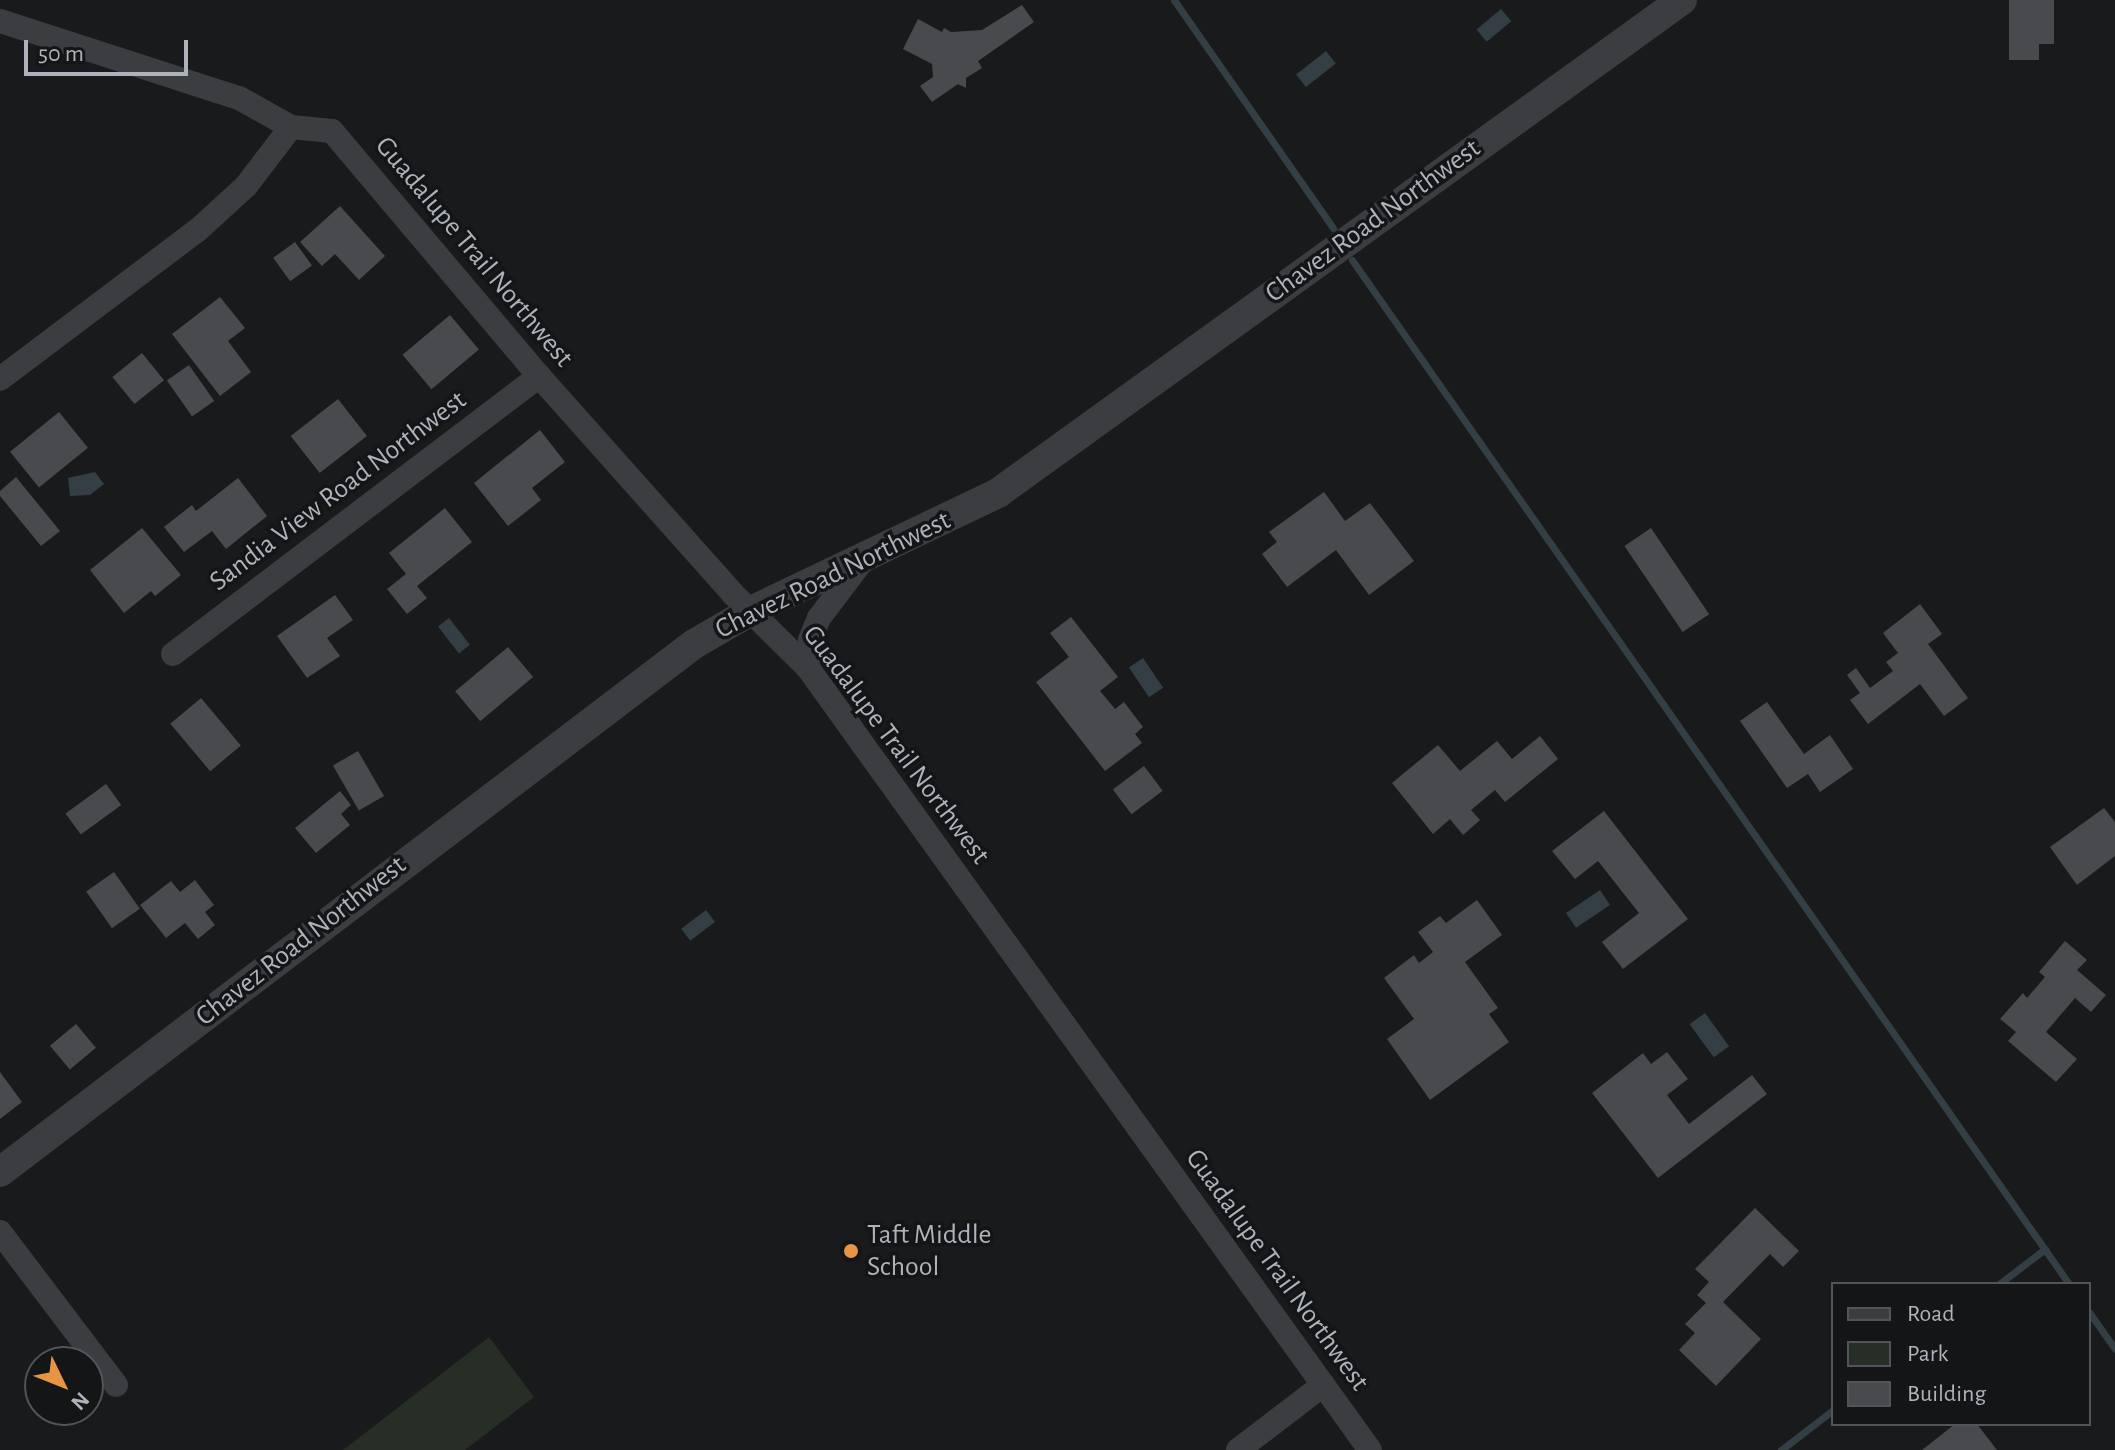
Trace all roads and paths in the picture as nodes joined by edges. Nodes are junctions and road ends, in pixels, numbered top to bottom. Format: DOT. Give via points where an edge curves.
graph roads {
  1 [pos="1682,0"];
  2 [pos="0,21"];
  3 [pos="291,127"];
  4 [pos="539,376"];
  5 [pos="0,379"];
  6 [pos="863,560"];
  7 [pos="753,610"];
  8 [pos="173,654"];
  9 [pos="808,668"];
  10 [pos="0,1172"];
  11 [pos="0,1232"];
  12 [pos="116,1385"];
  13 [pos="1323,1385"];
  14 [pos="1238,1450"];
  15 [pos="1370,1450"];
  1 -- 6 [label="street, Chavez Road Northwest" via="998,493"];
  2 -- 3 [label="street, Guadalupe Trail Northwest" via="239,98"];
  3 -- 4 [label="street, Guadalupe Trail Northwest" via="332,131"];
  3 -- 5 [label="street" via="246,186 199,229"];
  4 -- 7 [label="street, Guadalupe Trail Northwest"];
  4 -- 8 [label="street, Sandia View Road Northwest"];
  6 -- 7 [label="street, Chavez Road Northwest"];
  6 -- 9 [label="street" via="819,618 810,640"];
  7 -- 9 [label="street, Guadalupe Trail Northwest"];
  7 -- 10 [label="street, Chavez Road Northwest" via="681,653"];
  9 -- 13 [label="street, Guadalupe Trail Northwest"];
  11 -- 12 [label="street"];
  13 -- 14 [label="street"];
  13 -- 15 [label="street, Guadalupe Trail Northwest"];
}
